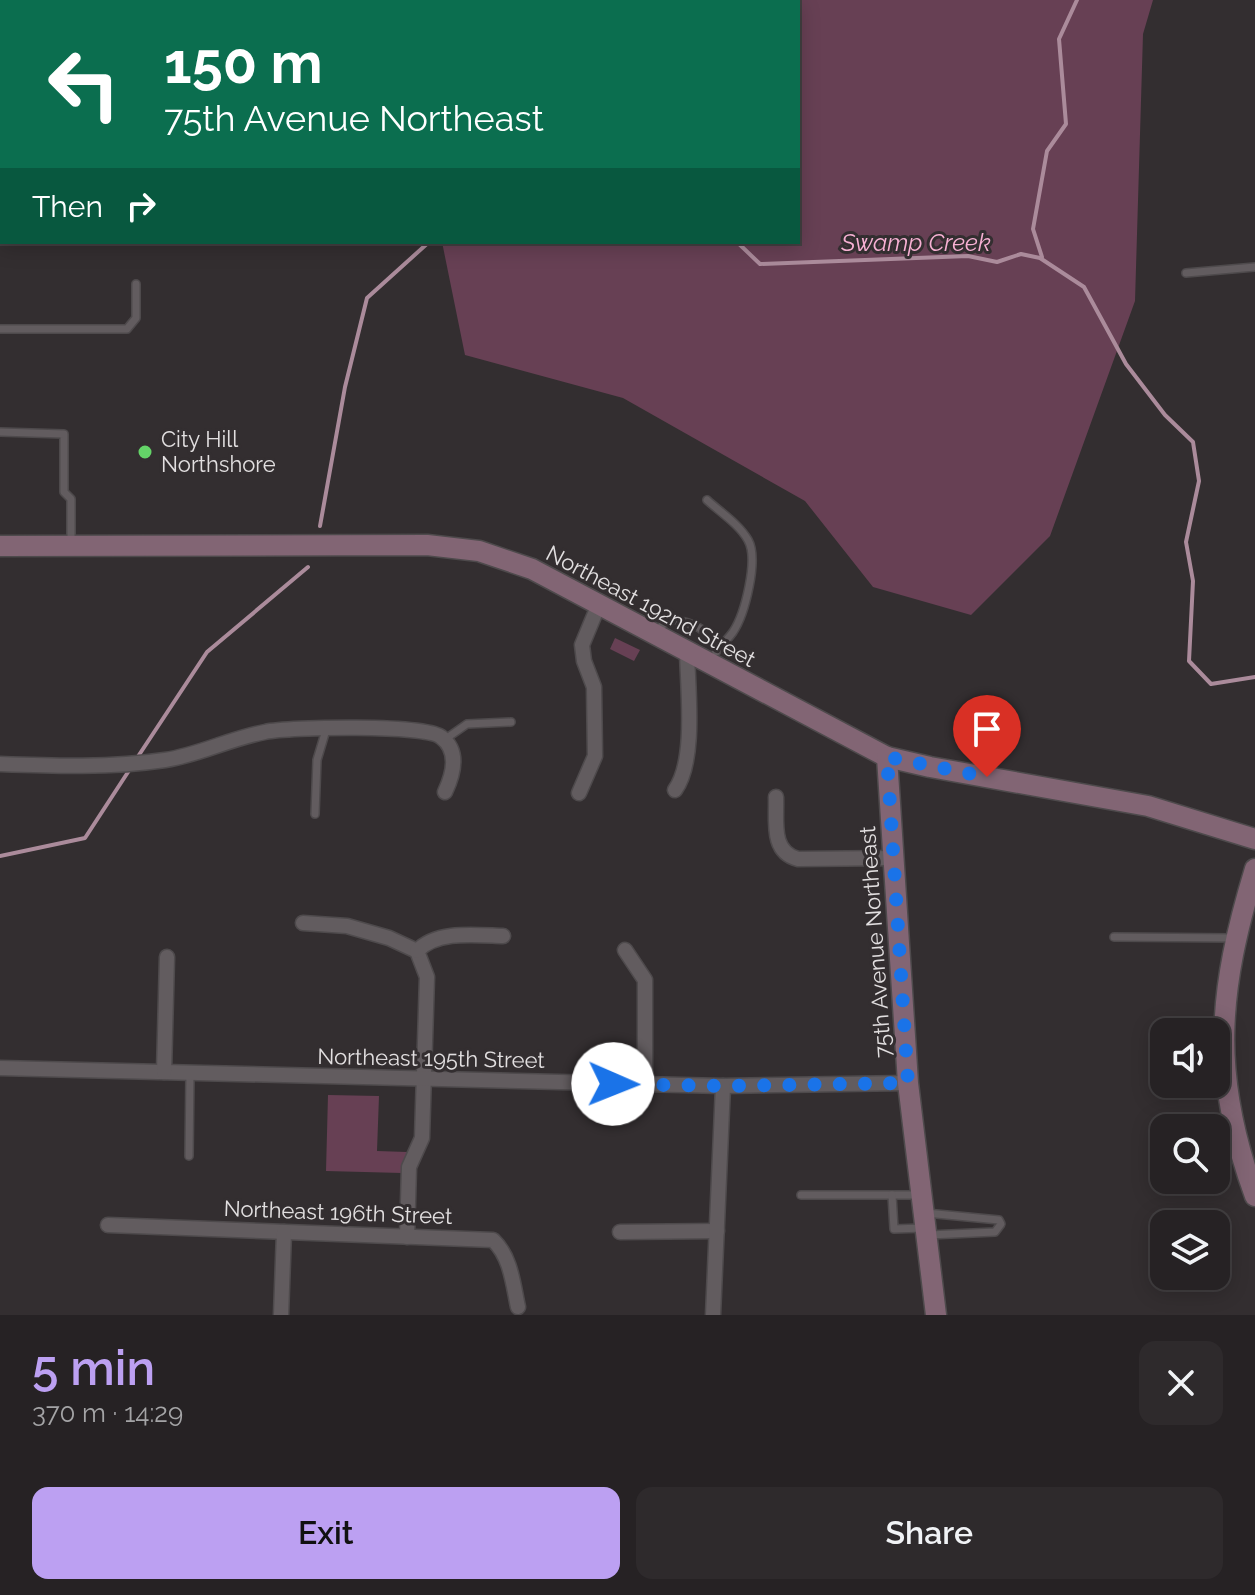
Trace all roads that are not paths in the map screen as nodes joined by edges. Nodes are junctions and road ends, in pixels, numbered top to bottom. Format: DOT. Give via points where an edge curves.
graph roads {
  1 [pos="1255,267"];
  2 [pos="1186,273"];
  3 [pos="136,284"];
  4 [pos="0,329"];
  5 [pos="0,432"];
  6 [pos="707,500"];
  7 [pos="0,546"];
  8 [pos="71,546"];
  9 [pos="599,604"];
  10 [pos="653,634"];
  11 [pos="687,653"];
  12 [pos="714,659"];
  13 [pos="511,722"];
  14 [pos="326,730"];
  15 [pos="444,740"];
  16 [pos="887,757"];
  17 [pos="0,764"];
  18 [pos="675,790"];
  19 [pos="445,792"];
  20 [pos="579,793"];
  21 [pos="776,797"];
  22 [pos="315,814"];
  23 [pos="1255,839"];
  24 [pos="894,858"];
  25 [pos="1255,869"];
  26 [pos="303,923"];
  27 [pos="503,936"];
  28 [pos="1114,937"];
  29 [pos="1235,938"];
  30 [pos="625,950"];
  31 [pos="417,951"];
  32 [pos="167,957"];
  33 [pos="0,1068"];
  34 [pos="164,1072"];
  35 [pos="190,1073"];
  36 [pos="423,1080"];
  37 [pos="908,1083"];
  38 [pos="645,1084"];
  39 [pos="723,1086"];
  40 [pos="189,1156"];
  41 [pos="801,1195"];
  42 [pos="892,1195"];
  43 [pos="1255,1196"];
  44 [pos="924,1218"];
  45 [pos="108,1225"];
  46 [pos="717,1231"];
  47 [pos="284,1232"];
  48 [pos="620,1232"];
  49 [pos="407,1237"];
  50 [pos="518,1307"];
  51 [pos="281,1315"];
  52 [pos="713,1315"];
  53 [pos="936,1315"];
  1 -- 2 [label="lane"];
  3 -- 4 [label="lane" via="136,318 127,329"];
  5 -- 8 [label="lane" via="64,434"];
  6 -- 12 [label="lane" via="740,529 752,548 744,606"];
  7 -- 8 [label="street, Northeast 192nd Street"];
  8 -- 9 [label="street, Northeast 192nd Street" via="427,545 479,551 532,569"];
  9 -- 10 [label="street, Northeast 192nd Street"];
  9 -- 20 [label="street" via="582,645 594,687 595,756"];
  10 -- 11 [label="street, Northeast 192nd Street"];
  10 -- 12 [label="lane" via="670,619 687,621 707,632"];
  11 -- 12 [label="street, Northeast 192nd Street"];
  11 -- 18 [label="street" via="688,760"];
  12 -- 16 [label="street, Northeast 192nd Street"];
  13 -- 15 [label="lane" via="467,724"];
  14 -- 15 [label="street" via="427,730"];
  14 -- 17 [label="street" via="270,731 147,762"];
  14 -- 22 [label="lane" via="317,760"];
  15 -- 19 [label="street" via="454,757"];
  16 -- 23 [label="street, Northeast 192nd Street" via="1148,806"];
  16 -- 24 [label="street, 75th Avenue Northeast"];
  21 -- 24 [label="street" via="778,840 789,856"];
  24 -- 37 [label="street, 75th Avenue Northeast"];
  25 -- 29 [label="street"];
  26 -- 31 [label="street" via="363,929"];
  27 -- 31 [label="street" via="427,940"];
  28 -- 29 [label="lane"];
  29 -- 43 [label="street" via="1222,1034 1225,1079"];
  30 -- 38 [label="street" via="645,980"];
  31 -- 36 [label="street" via="427,977"];
  32 -- 34 [label="street"];
  33 -- 34 [label="street, Northeast 195th Street"];
  34 -- 35 [label="street, Northeast 195th Street"];
  35 -- 36 [label="street, Northeast 195th Street"];
  35 -- 40 [label="lane"];
  36 -- 38 [label="street, Northeast 195th Street"];
  36 -- 49 [label="street" via="422,1138 409,1167"];
  37 -- 39 [label="street, Northeast 195th Street"];
  37 -- 44 [label="street, 75th Avenue Northeast"];
  38 -- 39 [label="street, Northeast 195th Street"];
  39 -- 46 [label="street"];
  41 -- 42 [label="lane"];
  42 -- 44 [label="lane"];
  42 -- 44 [label="lane" via="894,1229"];
  44 -- 44 [label="lane" via="995,1232 1001,1224 999,1220"];
  44 -- 53 [label="street, 75th Avenue Northeast"];
  45 -- 47 [label="street, Northeast 196th Street"];
  46 -- 48 [label="street"];
  46 -- 52 [label="street"];
  47 -- 49 [label="street, Northeast 196th Street"];
  47 -- 51 [label="street"];
  49 -- 50 [label="street, Northeast 196th Street" via="493,1240 508,1262"];
}
